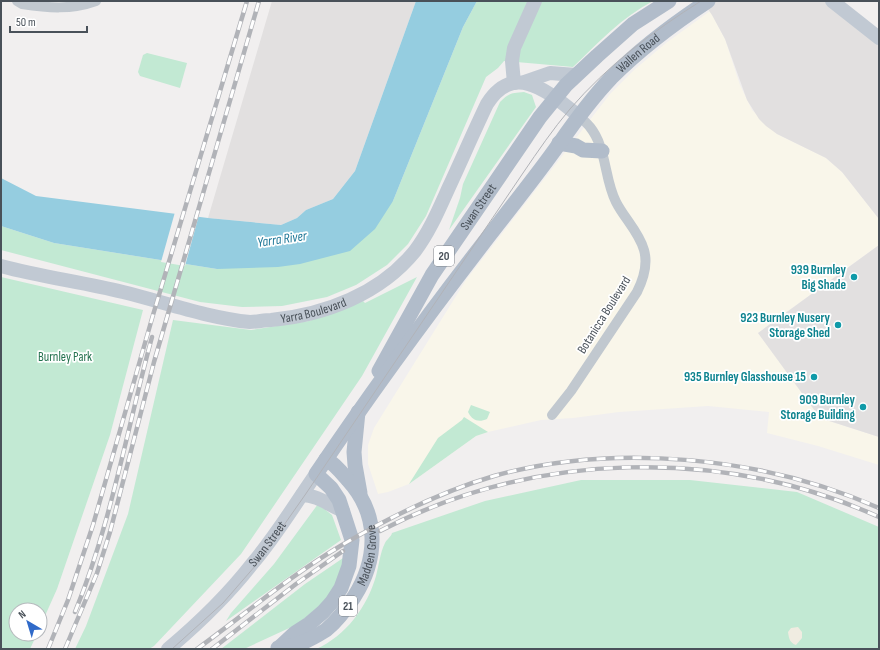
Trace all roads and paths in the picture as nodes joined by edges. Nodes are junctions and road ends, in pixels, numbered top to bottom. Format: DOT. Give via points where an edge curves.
graph roads {
  1 [pos="17,1"];
  2 [pos="96,1"];
  3 [pos="535,1"];
  4 [pos="669,1"];
  5 [pos="708,1"];
  6 [pos="832,1"];
  7 [pos="879,38"];
  8 [pos="576,75"];
  9 [pos="519,83"];
  10 [pos="555,99"];
  11 [pos="579,116"];
  12 [pos="559,143"];
  13 [pos="602,151"];
  14 [pos="1,266"];
  15 [pos="552,415"];
  16 [pos="354,418"];
  17 [pos="326,459"];
  18 [pos="316,474"];
  19 [pos="360,494"];
  20 [pos="302,495"];
  21 [pos="343,511"];
  22 [pos="278,648"];
  23 [pos="168,649"];
  1 -- 2 [label="street" via="22,4 55,8"];
  3 -- 9 [label="main road" via="514,48 512,61"];
  4 -- 8 [label="main road, Wallen Road / 20" via="633,24"];
  5 -- 11 [label="main road, Wallen Road / 20" via="668,28 639,52"];
  6 -- 7 [label="main road"];
  8 -- 9 [label="main road, Yarra Boulevard" via="550,73"];
  8 -- 10 [label="main road, Wallen Road / 20"];
  9 -- 10 [label="main road" via="539,87"];
  9 -- 14 [label="main road, Yarra Boulevard" via="503,86 487,104 431,227 414,252 375,286 336,306 290,318 252,322 206,314 123,292"];
  10 -- 11 [label="main road"];
  10 -- 16 [label="main road, Swan Street / 20" via="432,274"];
  11 -- 12 [label="main road, Swan Street / 20"];
  11 -- 13 [label="street, Botanicca Boulevard" via="590,127"];
  12 -- 13 [label="main road" via="583,150"];
  12 -- 16 [label="main road, Swan Street / 20"];
  13 -- 15 [label="street, Botanicca Boulevard" via="611,193 645,251 644,270 636,292 571,391"];
  16 -- 17 [label="main road, Swan Street / 20"];
  16 -- 19 [label="main road" via="354,465"];
  17 -- 18 [label="main road, Swan Street / 20"];
  17 -- 19 [label="main road, Madden Grove / 21"];
  18 -- 20 [label="main road, Swan Street / 20"];
  18 -- 21 [label="main road, Madden Grove / 21" via="339,500"];
  19 -- 22 [label="main road, Madden Grove / 21" via="370,516 372,543 370,561 359,589 338,618 326,629 298,644"];
  20 -- 21 [label="main road" via="318,498"];
  20 -- 23 [label="main road, Swan Street / 20" via="254,563 216,605"];
  21 -- 22 [label="main road, Madden Grove / 21" via="352,546 349,566 341,588 323,612"];
}
